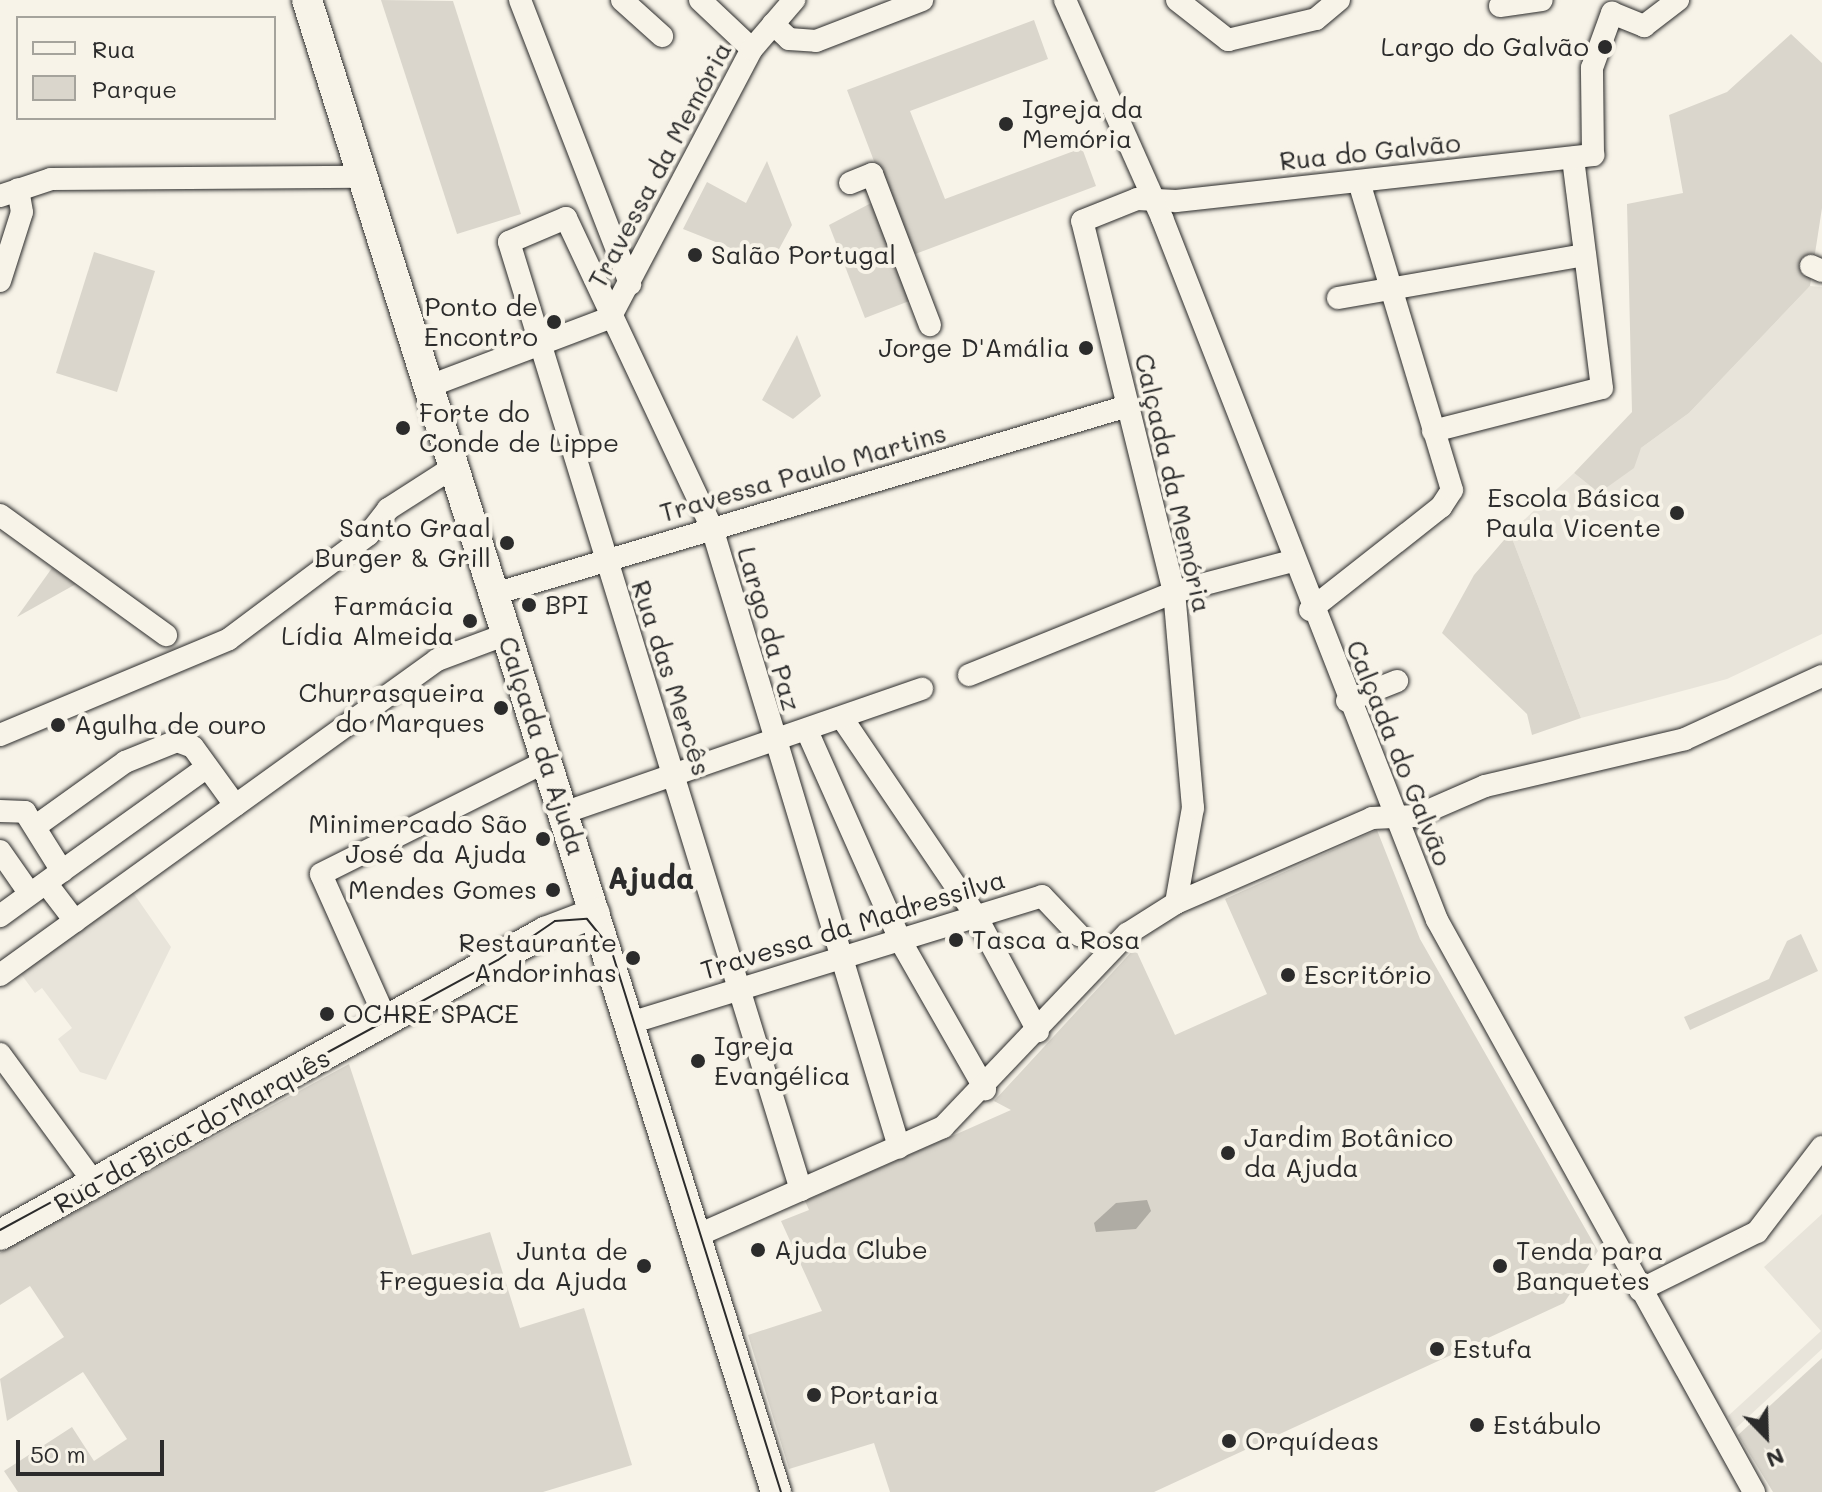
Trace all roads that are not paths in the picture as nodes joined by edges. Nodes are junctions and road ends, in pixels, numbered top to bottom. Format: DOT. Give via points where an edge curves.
graph roads {
  1 [pos="307,0"];
  2 [pos="520,0"];
  3 [pos="622,0"];
  4 [pos="700,0"];
  5 [pos="794,0"];
  6 [pos="922,0"];
  7 [pos="1065,0"];
  8 [pos="1177,0"];
  9 [pos="1339,0"];
  10 [pos="1542,0"];
  11 [pos="1678,0"];
  12 [pos="1500,6"];
  13 [pos="1607,6"];
  14 [pos="773,24"];
  15 [pos="662,36"];
  16 [pos="752,49"];
  17 [pos="1583,157"];
  18 [pos="361,177"];
  19 [pos="1359,182"];
  20 [pos="850,183"];
  21 [pos="9,192"];
  22 [pos="1152,199"];
  23 [pos="566,218"];
  24 [pos="1082,221"];
  25 [pos="1584,255"];
  26 [pos="0,281"];
  27 [pos="630,284"];
  28 [pos="1390,285"];
  29 [pos="1338,298"];
  30 [pos="610,318"];
  31 [pos="930,325"];
  32 [pos="540,344"];
  33 [pos="427,387"];
  34 [pos="1128,406"];
  35 [pos="1433,431"];
  36 [pos="452,468"];
  37 [pos="0,515"];
  38 [pos="712,528"];
  39 [pos="605,560"];
  40 [pos="1292,561"];
  41 [pos="1174,592"];
  42 [pos="494,594"];
  43 [pos="1310,610"];
  44 [pos="507,634"];
  45 [pos="166,635"];
  46 [pos="969,675"];
  47 [pos="1822,676"];
  48 [pos="1397,681"];
  49 [pos="922,689"];
  50 [pos="1347,701"];
  51 [pos="844,721"];
  52 [pos="808,733"];
  53 [pos="0,735"];
  54 [pos="773,744"];
  55 [pos="547,761"];
  56 [pos="207,767"];
  57 [pos="673,777"];
  58 [pos="235,805"];
  59 [pos="0,811"];
  60 [pos="563,813"];
  61 [pos="1395,821"];
  62 [pos="36,826"];
  63 [pos="0,851"];
  64 [pos="46,882"];
  65 [pos="1176,903"];
  66 [pos="595,913"];
  67 [pos="0,916"];
  68 [pos="976,916"];
  69 [pos="75,921"];
  70 [pos="1079,935"];
  71 [pos="900,940"];
  72 [pos="840,958"];
  73 [pos="0,975"];
  74 [pos="740,989"];
  75 [pos="630,1023"];
  76 [pos="388,1024"];
  77 [pos="1038,1031"];
  78 [pos="0,1054"];
  79 [pos="985,1089"];
  80 [pos="899,1147"];
  81 [pos="1822,1147"];
  82 [pos="95,1184"];
  83 [pos="801,1190"];
  84 [pos="0,1235"];
  85 [pos="696,1236"];
  86 [pos="1640,1290"];
  87 [pos="776,1492"];
  88 [pos="1754,1492"];
  1 -- 18 [label="street, Calçada da Ajuda"];
  2 -- 27 [label="street"];
  3 -- 15 [label="street"];
  4 -- 16 [label="street"];
  5 -- 14 [label="street, Travessa da Memória"];
  6 -- 14 [label="street" via="816,41 789,39"];
  7 -- 22 [label="street, Calçada do Galvão"];
  8 -- 9 [label="street" via="1228,40 1316,19"];
  10 -- 12 [label="street"];
  11 -- 13 [label="street" via="1644,26"];
  13 -- 17 [label="street" via="1592,68"];
  14 -- 16 [label="street, Travessa da Memória"];
  16 -- 27 [label="street, Travessa da Memória"];
  17 -- 19 [label="street, Rua do Galvão"];
  17 -- 25 [label="street"];
  18 -- 21 [label="street" via="51,179"];
  18 -- 33 [label="street, Calçada da Ajuda"];
  19 -- 22 [label="street, Rua do Galvão"];
  19 -- 28 [label="street"];
  20 -- 31 [label="street" via="872,174"];
  21 -- 26 [label="street" via="22,212"];
  22 -- 24 [label="street, Rua do Galvão"];
  22 -- 40 [label="street, Calçada do Galvão"];
  23 -- 30 [label="street, Largo da Paz"];
  23 -- 32 [label="street, Rua das Mercês" via="509,242"];
  24 -- 34 [label="street, Calçada da Memória"];
  25 -- 28 [label="street"];
  25 -- 35 [label="street" via="1602,388"];
  27 -- 30 [label="street, Travessa da Memória"];
  28 -- 29 [label="street"];
  28 -- 35 [label="street"];
  30 -- 32 [label="street, Travessa da Memória"];
  30 -- 38 [label="street, Largo da Paz"];
  32 -- 33 [label="street, Travessa da Memória"];
  32 -- 39 [label="street, Rua das Mercês"];
  33 -- 36 [label="street, Calçada da Ajuda"];
  34 -- 38 [label="street, Travessa Paulo Martins"];
  34 -- 41 [label="street, Calçada da Memória"];
  35 -- 43 [label="street" via="1452,490 1441,507"];
  36 -- 42 [label="street, Calçada da Ajuda"];
  36 -- 53 [label="street" via="388,509 368,535 229,639"];
  37 -- 45 [label="street"];
  38 -- 39 [label="street, Travessa Paulo Martins"];
  38 -- 54 [label="street, Largo da Paz"];
  39 -- 42 [label="street, Travessa Paulo Martins"];
  39 -- 57 [label="street, Rua das Mercês"];
  40 -- 41 [label="street"];
  40 -- 43 [label="street, Calçada do Galvão"];
  41 -- 46 [label="street"];
  41 -- 65 [label="street, Calçada da Memória" via="1193,808"];
  42 -- 44 [label="street, Calçada da Ajuda"];
  43 -- 50 [label="street, Calçada do Galvão"];
  44 -- 55 [label="street, Calçada da Ajuda"];
  44 -- 58 [label="street" via="437,660"];
  47 -- 61 [label="street" via="1685,739 1485,786"];
  48 -- 50 [label="street"];
  49 -- 51 [label="street"];
  50 -- 61 [label="street, Calçada do Galvão"];
  51 -- 52 [label="street"];
  51 -- 68 [label="street"];
  52 -- 54 [label="street"];
  52 -- 71 [label="street"];
  54 -- 57 [label="street"];
  54 -- 72 [label="street, Largo da Paz"];
  55 -- 60 [label="street, Calçada da Ajuda"];
  55 -- 76 [label="street" via="321,874"];
  56 -- 58 [label="street"];
  56 -- 62 [label="street" via="193,747 177,741 125,762"];
  56 -- 64 [label="street"];
  57 -- 60 [label="street"];
  57 -- 74 [label="street, Rua das Mercês"];
  58 -- 69 [label="street"];
  59 -- 62 [label="street" via="19,808"];
  60 -- 66 [label="street, Calçada da Ajuda"];
  61 -- 65 [label="street" via="1372,818"];
  61 -- 86 [label="street, Calçada do Galvão" via="1437,920"];
  62 -- 64 [label="street"];
  63 -- 64 [label="street"];
  64 -- 67 [label="street"];
  64 -- 69 [label="street"];
  65 -- 77 [label="street" via="1127,934"];
  66 -- 75 [label="street, Calçada da Ajuda"];
  66 -- 76 [label="street, Rua da Bica do Marquês" via="545,932"];
  68 -- 70 [label="street, Travessa da Madressilva" via="1042,896"];
  68 -- 71 [label="street, Travessa da Madressilva"];
  68 -- 77 [label="street"];
  69 -- 73 [label="street"];
  71 -- 72 [label="street, Travessa da Madressilva"];
  71 -- 79 [label="street"];
  72 -- 74 [label="street, Travessa da Madressilva"];
  72 -- 80 [label="street, Largo da Paz"];
  74 -- 75 [label="street, Travessa da Madressilva"];
  74 -- 83 [label="street, Rua das Mercês"];
  75 -- 85 [label="street, Calçada da Ajuda"];
  76 -- 82 [label="street, Rua da Bica do Marquês"];
  77 -- 79 [label="street"];
  78 -- 82 [label="street"];
  79 -- 80 [label="street" via="943,1127"];
  80 -- 83 [label="street"];
  81 -- 86 [label="street" via="1757,1232"];
  82 -- 84 [label="street, Rua da Bica do Marquês"];
  83 -- 85 [label="street"];
  85 -- 87 [label="street, Calçada da Ajuda"];
  86 -- 88 [label="street, Calçada do Galvão"];
}
